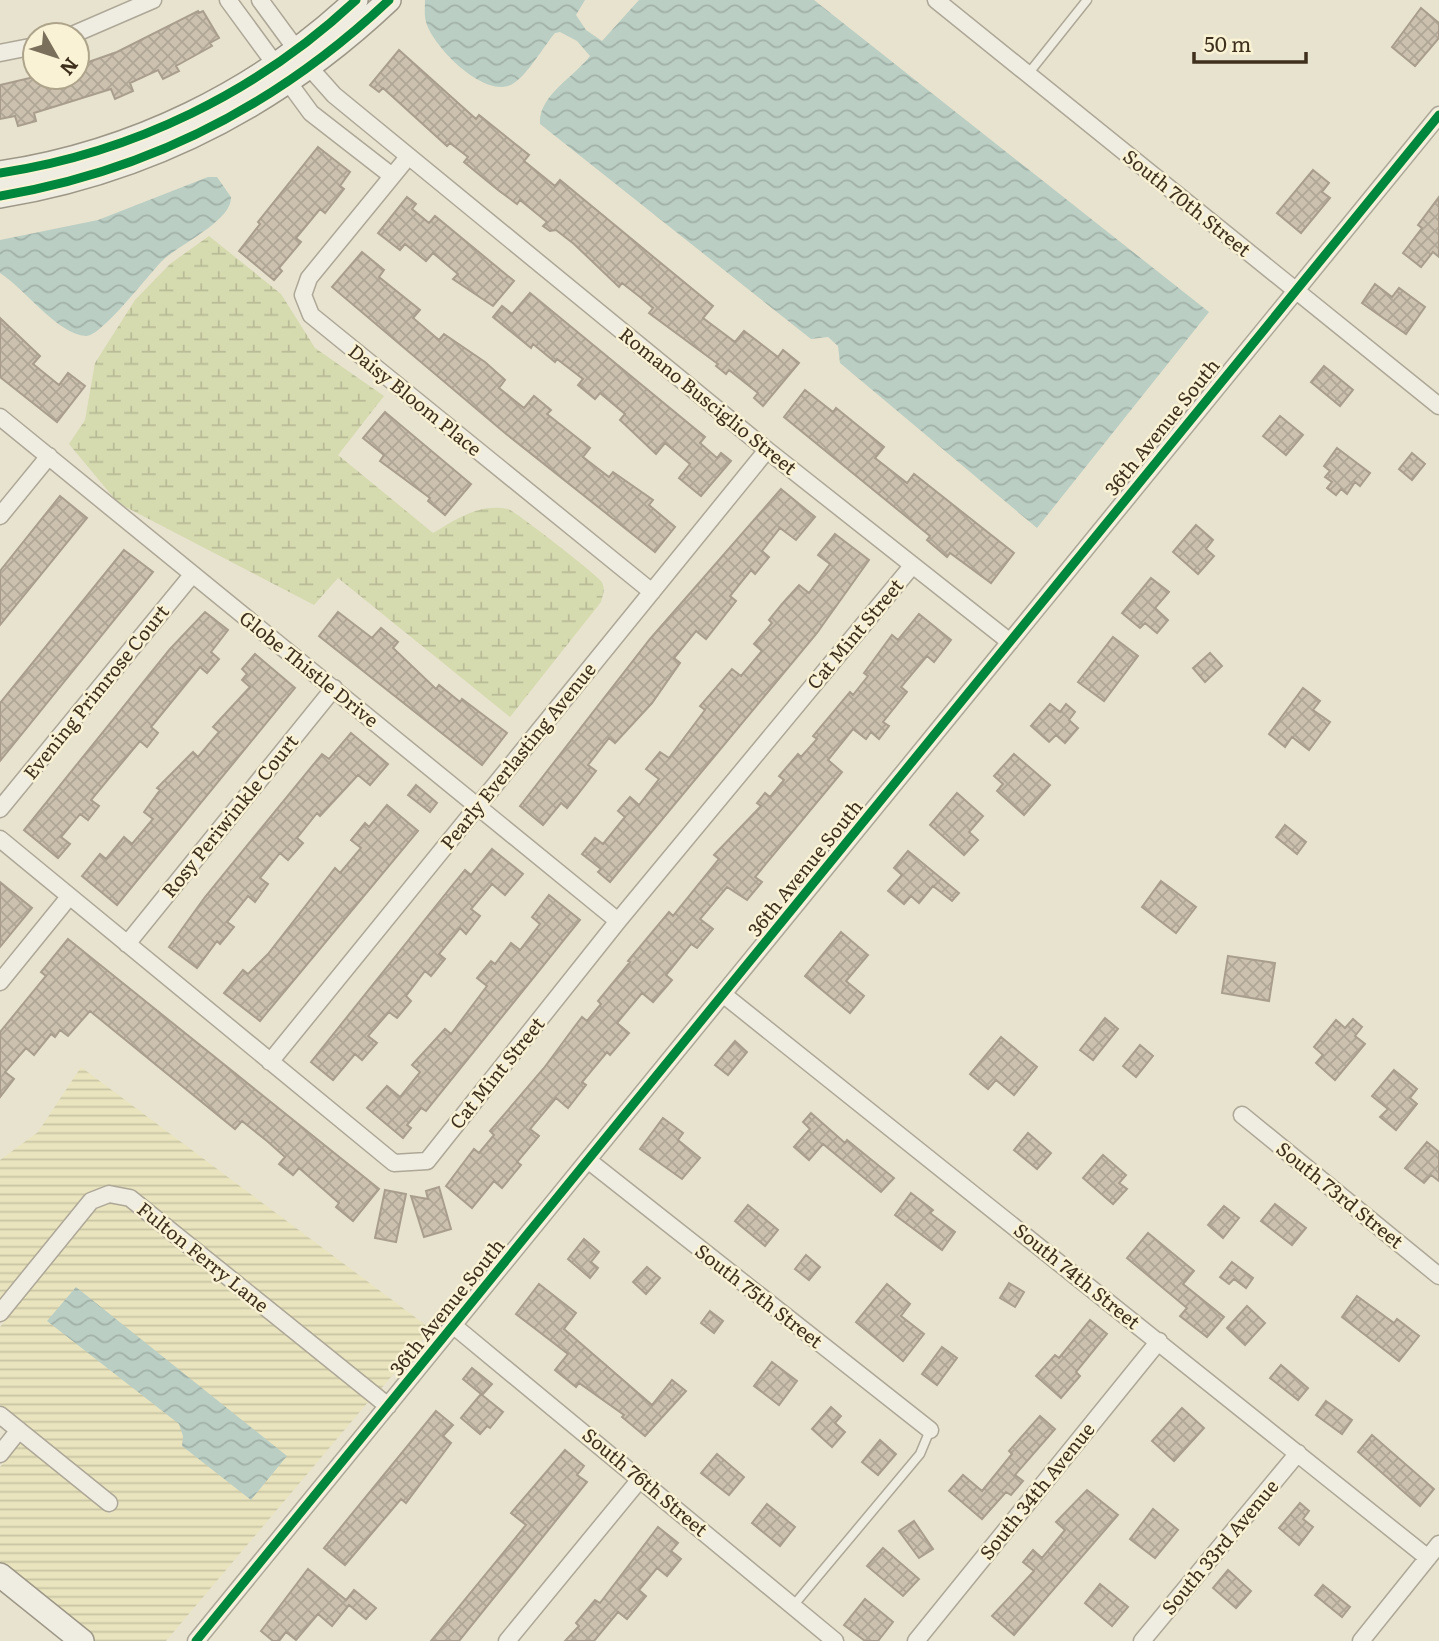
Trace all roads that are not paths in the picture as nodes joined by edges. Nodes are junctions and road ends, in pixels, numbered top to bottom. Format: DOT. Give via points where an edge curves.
graph roads {
  1 [pos="153,0"];
  2 [pos="229,0"];
  3 [pos="260,0"];
  4 [pos="356,0"];
  5 [pos="389,0"];
  6 [pos="936,0"];
  7 [pos="1087,0"];
  8 [pos="91,27"];
  9 [pos="21,49"];
  10 [pos="0,53"];
  11 [pos="303,59"];
  12 [pos="282,74"];
  13 [pos="1028,74"];
  14 [pos="1439,115"];
  15 [pos="408,157"];
  16 [pos="0,173"];
  17 [pos="392,176"];
  18 [pos="0,197"];
  19 [pos="1295,290"];
  20 [pos="1439,405"];
  21 [pos="0,417"];
  22 [pos="767,450"];
  23 [pos="49,456"];
  24 [pos="0,516"];
  25 [pos="912,566"];
  26 [pos="192,575"];
  27 [pos="652,592"];
  28 [pos="1010,642"];
  29 [pos="334,688"];
  30 [pos="478,805"];
  31 [pos="0,809"];
  32 [pos="0,839"];
  33 [pos="69,897"];
  34 [pos="618,921"];
  35 [pos="127,944"];
  36 [pos="0,982"];
  37 [pos="724,995"];
  38 [pos="270,1062"];
  39 [pos="1242,1115"];
  40 [pos="589,1161"];
  41 [pos="1439,1276"];
  42 [pos="0,1313"];
  43 [pos="454,1326"];
  44 [pos="1159,1341"];
  45 [pos="388,1406"];
  46 [pos="0,1415"];
  47 [pos="19,1430"];
  48 [pos="930,1430"];
  49 [pos="1298,1453"];
  50 [pos="0,1454"];
  51 [pos="641,1478"];
  52 [pos="109,1503"];
  53 [pos="1439,1545"];
  54 [pos="1428,1558"];
  55 [pos="0,1575"];
  56 [pos="793,1606"];
  57 [pos="82,1641"];
  58 [pos="196,1641"];
  59 [pos="508,1641"];
  60 [pos="835,1641"];
  61 [pos="916,1641"];
  62 [pos="1142,1641"];
  63 [pos="1360,1641"];
  1 -- 8 [label="street"];
  2 -- 12 [label="street"];
  3 -- 11 [label="street, Romano Busciglio Street"];
  4 -- 11 [label="street"];
  5 -- 11 [label="street"];
  6 -- 13 [label="street, South 70th Street"];
  7 -- 13 [label="lane"];
  9 -- 10 [label="street"];
  11 -- 12 [label="street"];
  11 -- 15 [label="street, Romano Busciglio Street" via="334,95"];
  12 -- 16 [label="street" via="144,135 86,154"];
  12 -- 17 [label="street" via="311,113"];
  12 -- 18 [label="street" via="229,119 160,152 96,176"];
  13 -- 19 [label="street, South 70th Street"];
  14 -- 19 [label="street, 36th Avenue South"];
  15 -- 17 [label="street"];
  15 -- 22 [label="street, Romano Busciglio Street"];
  17 -- 27 [label="street, Daisy Bloom Place" via="309,278 303,295 311,315"];
  19 -- 20 [label="street, South 70th Street"];
  19 -- 28 [label="street, 36th Avenue South"];
  21 -- 23 [label="street, Globe Thistle Drive"];
  22 -- 25 [label="street, Romano Busciglio Street"];
  22 -- 27 [label="street, Pearly Everlasting Avenue"];
  23 -- 24 [label="street"];
  23 -- 26 [label="street, Globe Thistle Drive"];
  25 -- 28 [label="street, Romano Busciglio Street"];
  25 -- 34 [label="street, Cat Mint Street"];
  26 -- 29 [label="street, Globe Thistle Drive"];
  26 -- 31 [label="street, Evening Primrose Court"];
  27 -- 30 [label="street, Pearly Everlasting Avenue"];
  28 -- 37 [label="street, 36th Avenue South"];
  29 -- 30 [label="street, Globe Thistle Drive"];
  29 -- 35 [label="street, Rosy Periwinkle Court"];
  30 -- 34 [label="street, Globe Thistle Drive"];
  30 -- 38 [label="street, Pearly Everlasting Avenue"];
  32 -- 33 [label="street, Cat Mint Street"];
  33 -- 35 [label="street, Cat Mint Street"];
  33 -- 36 [label="street"];
  34 -- 38 [label="street, Cat Mint Street" via="426,1160 394,1163"];
  35 -- 38 [label="street, Cat Mint Street"];
  37 -- 40 [label="street, 36th Avenue South"];
  37 -- 44 [label="street, South 74th Street"];
  39 -- 41 [label="street, South 73rd Street"];
  40 -- 43 [label="street, 36th Avenue South"];
  40 -- 48 [label="street, South 75th Street"];
  42 -- 45 [label="street, Fulton Ferry Lane" via="91,1201 109,1194 130,1198"];
  43 -- 45 [label="street, 36th Avenue South"];
  43 -- 51 [label="street, South 76th Street"];
  44 -- 49 [label="street, South 74th Street"];
  44 -- 61 [label="street, South 34th Avenue"];
  45 -- 58 [label="street, 36th Avenue South"];
  46 -- 47 [label="street"];
  47 -- 50 [label="street"];
  47 -- 52 [label="street"];
  48 -- 56 [label="lane" via="920,1454"];
  49 -- 54 [label="street, South 74th Street"];
  49 -- 62 [label="street, South 33rd Avenue"];
  51 -- 56 [label="street, South 76th Street"];
  51 -- 59 [label="street"];
  53 -- 54 [label="street"];
  54 -- 63 [label="street"];
  55 -- 57 [label="street"];
  56 -- 60 [label="street, South 76th Street"];
}
